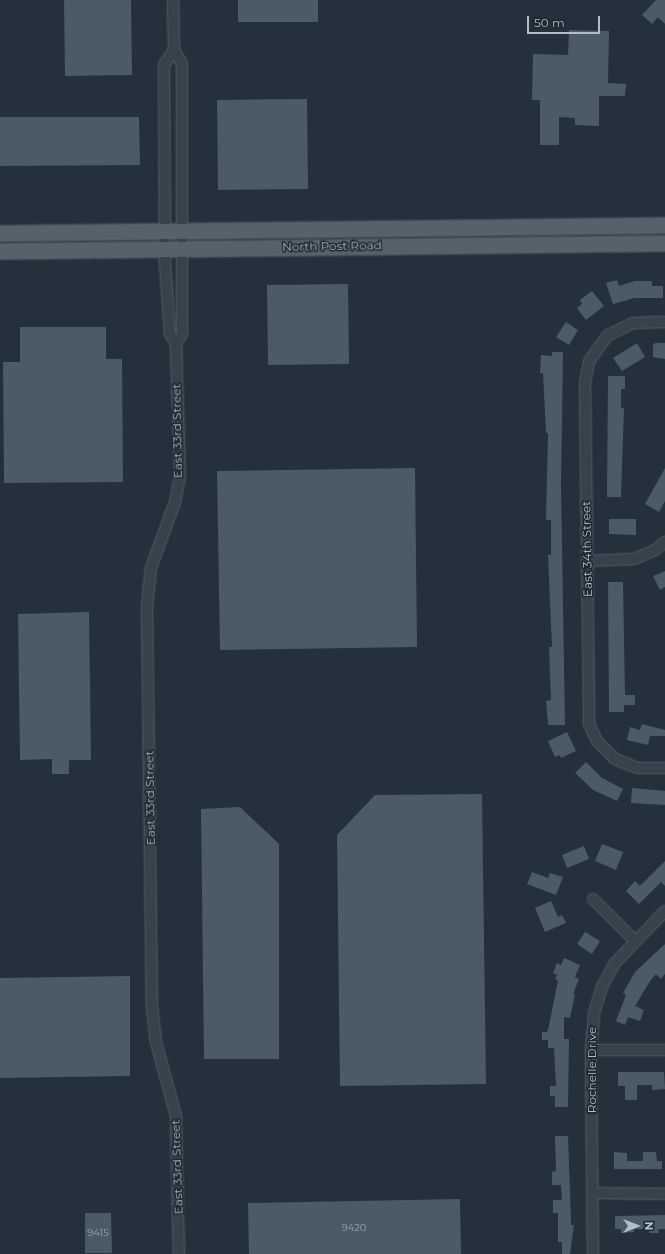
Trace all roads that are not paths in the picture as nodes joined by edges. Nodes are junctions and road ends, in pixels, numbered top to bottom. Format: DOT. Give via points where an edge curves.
graph roads {
  1 [pos="173,0"];
  2 [pos="174,50"];
  3 [pos="665,225"];
  4 [pos="183,230"];
  5 [pos="166,231"];
  6 [pos="0,233"];
  7 [pos="665,243"];
  8 [pos="165,249"];
  9 [pos="183,249"];
  10 [pos="0,251"];
  11 [pos="665,322"];
  12 [pos="176,344"];
  13 [pos="665,542"];
  14 [pos="587,561"];
  15 [pos="665,768"];
  16 [pos="593,899"];
  17 [pos="665,911"];
  18 [pos="635,941"];
  19 [pos="591,1050"];
  20 [pos="665,1050"];
  21 [pos="592,1193"];
  22 [pos="665,1194"];
  23 [pos="179,1254"];
  24 [pos="593,1254"];
  1 -- 2 [label="street, East 33rd Street"];
  2 -- 4 [label="street, East 33rd Street" via="182,64"];
  2 -- 5 [label="street, East 33rd Street" via="164,65"];
  3 -- 4 [label="main road, North Post Road"];
  4 -- 5 [label="main road, North Post Road"];
  4 -- 9 [label="street, East 33rd Street"];
  5 -- 6 [label="main road, North Post Road"];
  5 -- 8 [label="street, East 33rd Street"];
  7 -- 9 [label="main road, North Post Road"];
  8 -- 9 [label="main road, North Post Road"];
  8 -- 10 [label="main road, North Post Road"];
  8 -- 12 [label="street, East 33rd Street" via="166,300 170,334"];
  9 -- 12 [label="street, East 33rd Street" via="182,334"];
  11 -- 14 [label="street, East 34th Street" via="629,324 616,330 602,341 589,360 585,379"];
  12 -- 23 [label="street, East 33rd Street" via="180,475 175,502 151,568 147,607 152,1006 156,1042 176,1116 179,1146"];
  13 -- 14 [label="street" via="634,559"];
  14 -- 15 [label="street, East 34th Street" via="587,711 592,733 609,754 634,767"];
  16 -- 18 [label="street"];
  17 -- 18 [label="street, Rochelle Drive"];
  18 -- 19 [label="street, Rochelle Drive" via="621,956 602,987 593,1018"];
  19 -- 20 [label="street"];
  19 -- 21 [label="street, Rochelle Drive"];
  21 -- 22 [label="street"];
  21 -- 24 [label="street, Rochelle Drive"];
}
